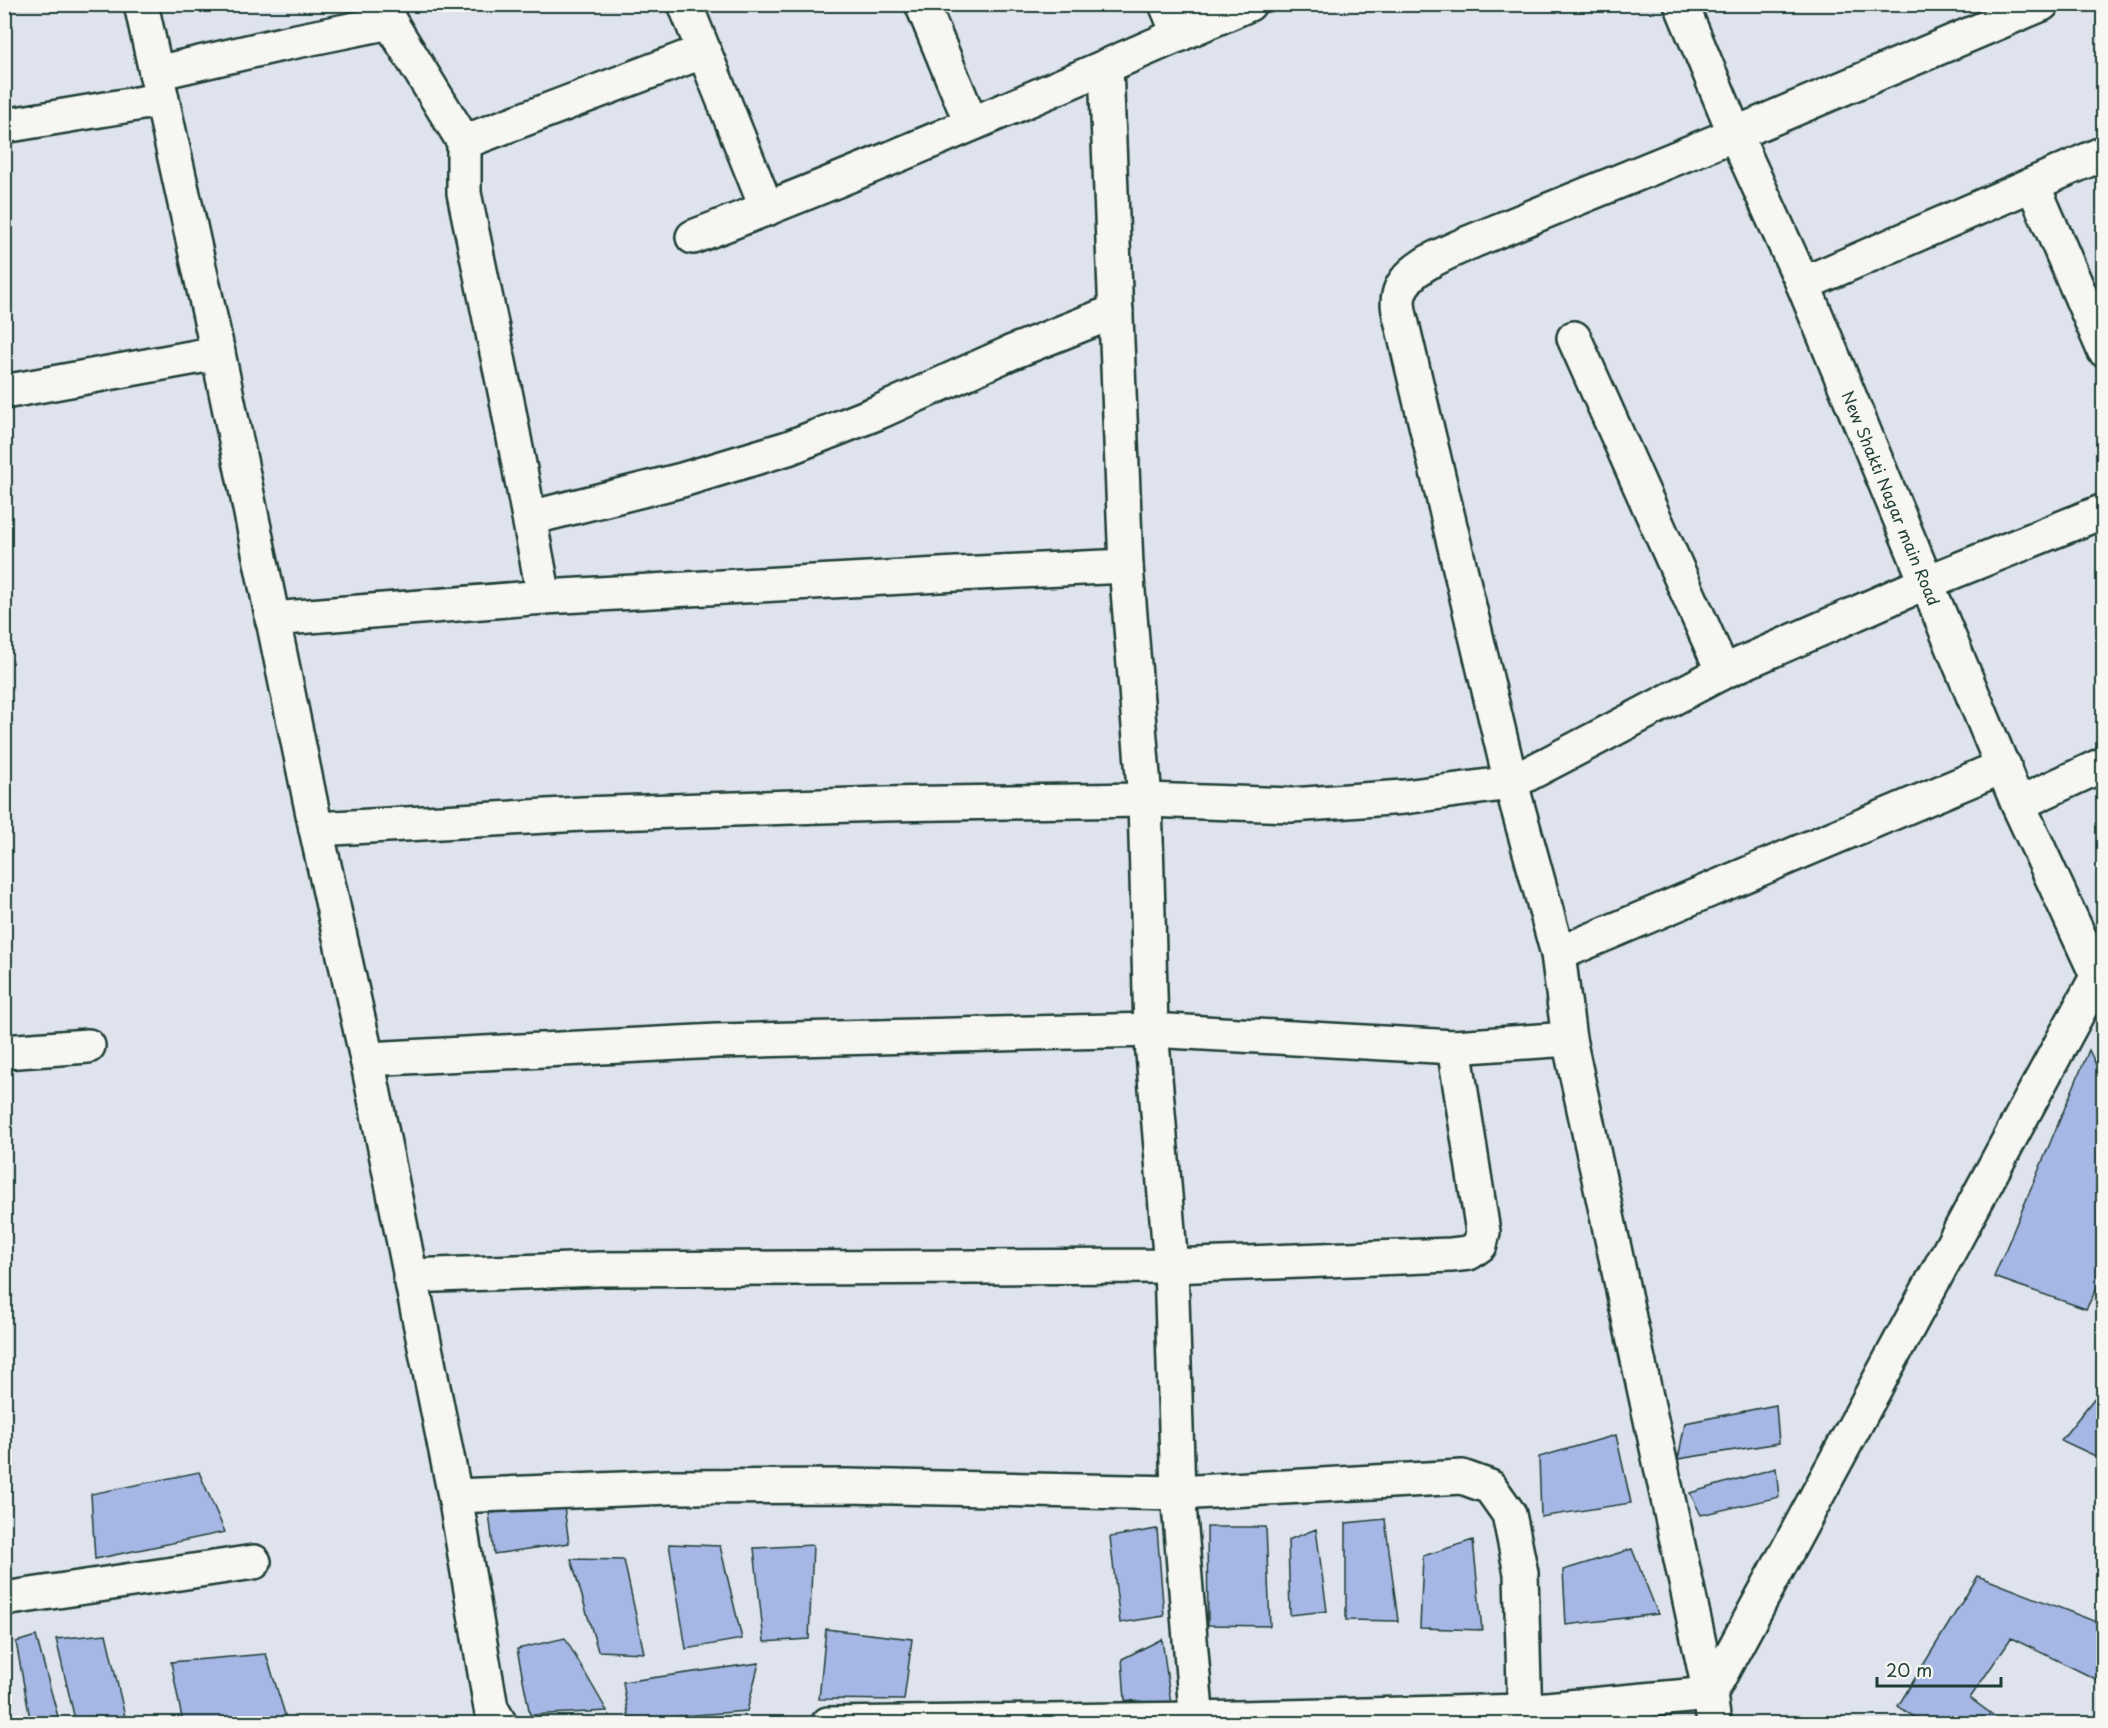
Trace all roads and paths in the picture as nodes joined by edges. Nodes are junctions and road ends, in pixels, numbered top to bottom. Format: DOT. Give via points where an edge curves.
graph roads {
  1 [pos="141,4"];
  2 [pos="685,4"];
  3 [pos="922,4"];
  4 [pos="1166,4"];
  5 [pos="1249,4"];
  6 [pos="1681,4"];
  7 [pos="2042,4"];
  8 [pos="385,13"];
  9 [pos="1179,35"];
  10 [pos="704,51"];
  11 [pos="1106,67"];
  12 [pos="158,86"];
  13 [pos="971,123"];
  14 [pos="4,126"];
  15 [pos="1735,134"];
  16 [pos="464,142"];
  17 [pos="2103,153"];
  18 [pos="2033,185"];
  19 [pos="767,209"];
  20 [pos="693,237"];
  21 [pos="1803,284"];
  22 [pos="1116,311"];
  23 [pos="1574,338"];
  24 [pos="2103,350"];
  25 [pos="218,353"];
  26 [pos="4,392"];
  27 [pos="2103,511"];
  28 [pos="530,519"];
  29 [pos="1126,566"];
  30 [pos="1925,583"];
  31 [pos="544,597"];
  32 [pos="273,619"];
  33 [pos="1723,672"];
  34 [pos="2103,764"];
  35 [pos="2004,766"];
  36 [pos="1511,783"];
  37 [pos="1145,800"];
  38 [pos="2018,804"];
  39 [pos="316,828"];
  40 [pos="1558,954"];
  41 [pos="2100,984"];
  42 [pos="1151,1030"];
  43 [pos="1569,1039"];
  44 [pos="88,1046"];
  45 [pos="1454,1047"];
  46 [pos="4,1052"];
  47 [pos="367,1059"];
  48 [pos="1171,1266"];
  49 [pos="410,1276"];
  50 [pos="1178,1493"];
  51 [pos="455,1496"];
  52 [pos="255,1562"];
  53 [pos="4,1599"];
  54 [pos="1712,1709"];
  55 [pos="1525,1717"];
  56 [pos="1197,1721"];
  57 [pos="500,1724"];
  58 [pos="828,1724"];
  1 -- 12 [label="street"];
  2 -- 10 [label="street"];
  3 -- 13 [label="street"];
  4 -- 9 [label="street"];
  5 -- 9 [label="street"];
  6 -- 15 [label="street, New Shakti Nagar main Road"];
  7 -- 15 [label="street"];
  8 -- 12 [label="street"];
  8 -- 16 [label="street"];
  9 -- 11 [label="street"];
  10 -- 16 [label="street"];
  10 -- 19 [label="street"];
  11 -- 13 [label="street"];
  11 -- 22 [label="street"];
  12 -- 14 [label="street"];
  12 -- 25 [label="street"];
  13 -- 19 [label="street"];
  15 -- 21 [label="street, New Shakti Nagar main Road"];
  15 -- 36 [label="street" via="1435,258 1414,272 1399,293 1403,328"];
  16 -- 28 [label="street" via="464,193"];
  17 -- 18 [label="street"];
  18 -- 21 [label="street"];
  18 -- 24 [label="street"];
  19 -- 20 [label="street"];
  21 -- 30 [label="street, New Shakti Nagar main Road"];
  22 -- 28 [label="street" via="788,448"];
  22 -- 29 [label="street"];
  23 -- 33 [label="street"];
  25 -- 26 [label="street"];
  25 -- 32 [label="street"];
  27 -- 30 [label="street"];
  28 -- 31 [label="street"];
  29 -- 31 [label="street"];
  29 -- 37 [label="street"];
  30 -- 33 [label="street"];
  30 -- 35 [label="street, New Shakti Nagar main Road"];
  31 -- 32 [label="street"];
  32 -- 39 [label="street"];
  33 -- 36 [label="street"];
  34 -- 38 [label="street"];
  35 -- 38 [label="street, New Shakti Nagar main Road"];
  35 -- 40 [label="street"];
  36 -- 37 [label="street" via="1404,797 1292,805"];
  36 -- 40 [label="street"];
  37 -- 39 [label="street" via="860,804"];
  37 -- 42 [label="street"];
  38 -- 41 [label="street, New Shakti Nagar main Road"];
  39 -- 47 [label="street"];
  40 -- 43 [label="street"];
  41 -- 54 [label="street"];
  42 -- 45 [label="street"];
  42 -- 47 [label="street" via="717,1041"];
  42 -- 48 [label="street"];
  43 -- 45 [label="street"];
  43 -- 54 [label="street"];
  44 -- 46 [label="street"];
  45 -- 48 [label="street" via="1482,1216 1480,1245 1469,1253 1451,1255"];
  47 -- 49 [label="street"];
  48 -- 49 [label="street" via="598,1269"];
  48 -- 50 [label="street"];
  49 -- 51 [label="street"];
  50 -- 51 [label="street" via="834,1486 670,1487"];
  50 -- 55 [label="street" via="1462,1477 1490,1487 1509,1515 1521,1573"];
  50 -- 56 [label="street"];
  51 -- 57 [label="street" via="491,1708"];
  52 -- 53 [label="street"];
  54 -- 55 [label="street"];
  55 -- 56 [label="street"];
  56 -- 58 [label="street"];
}
